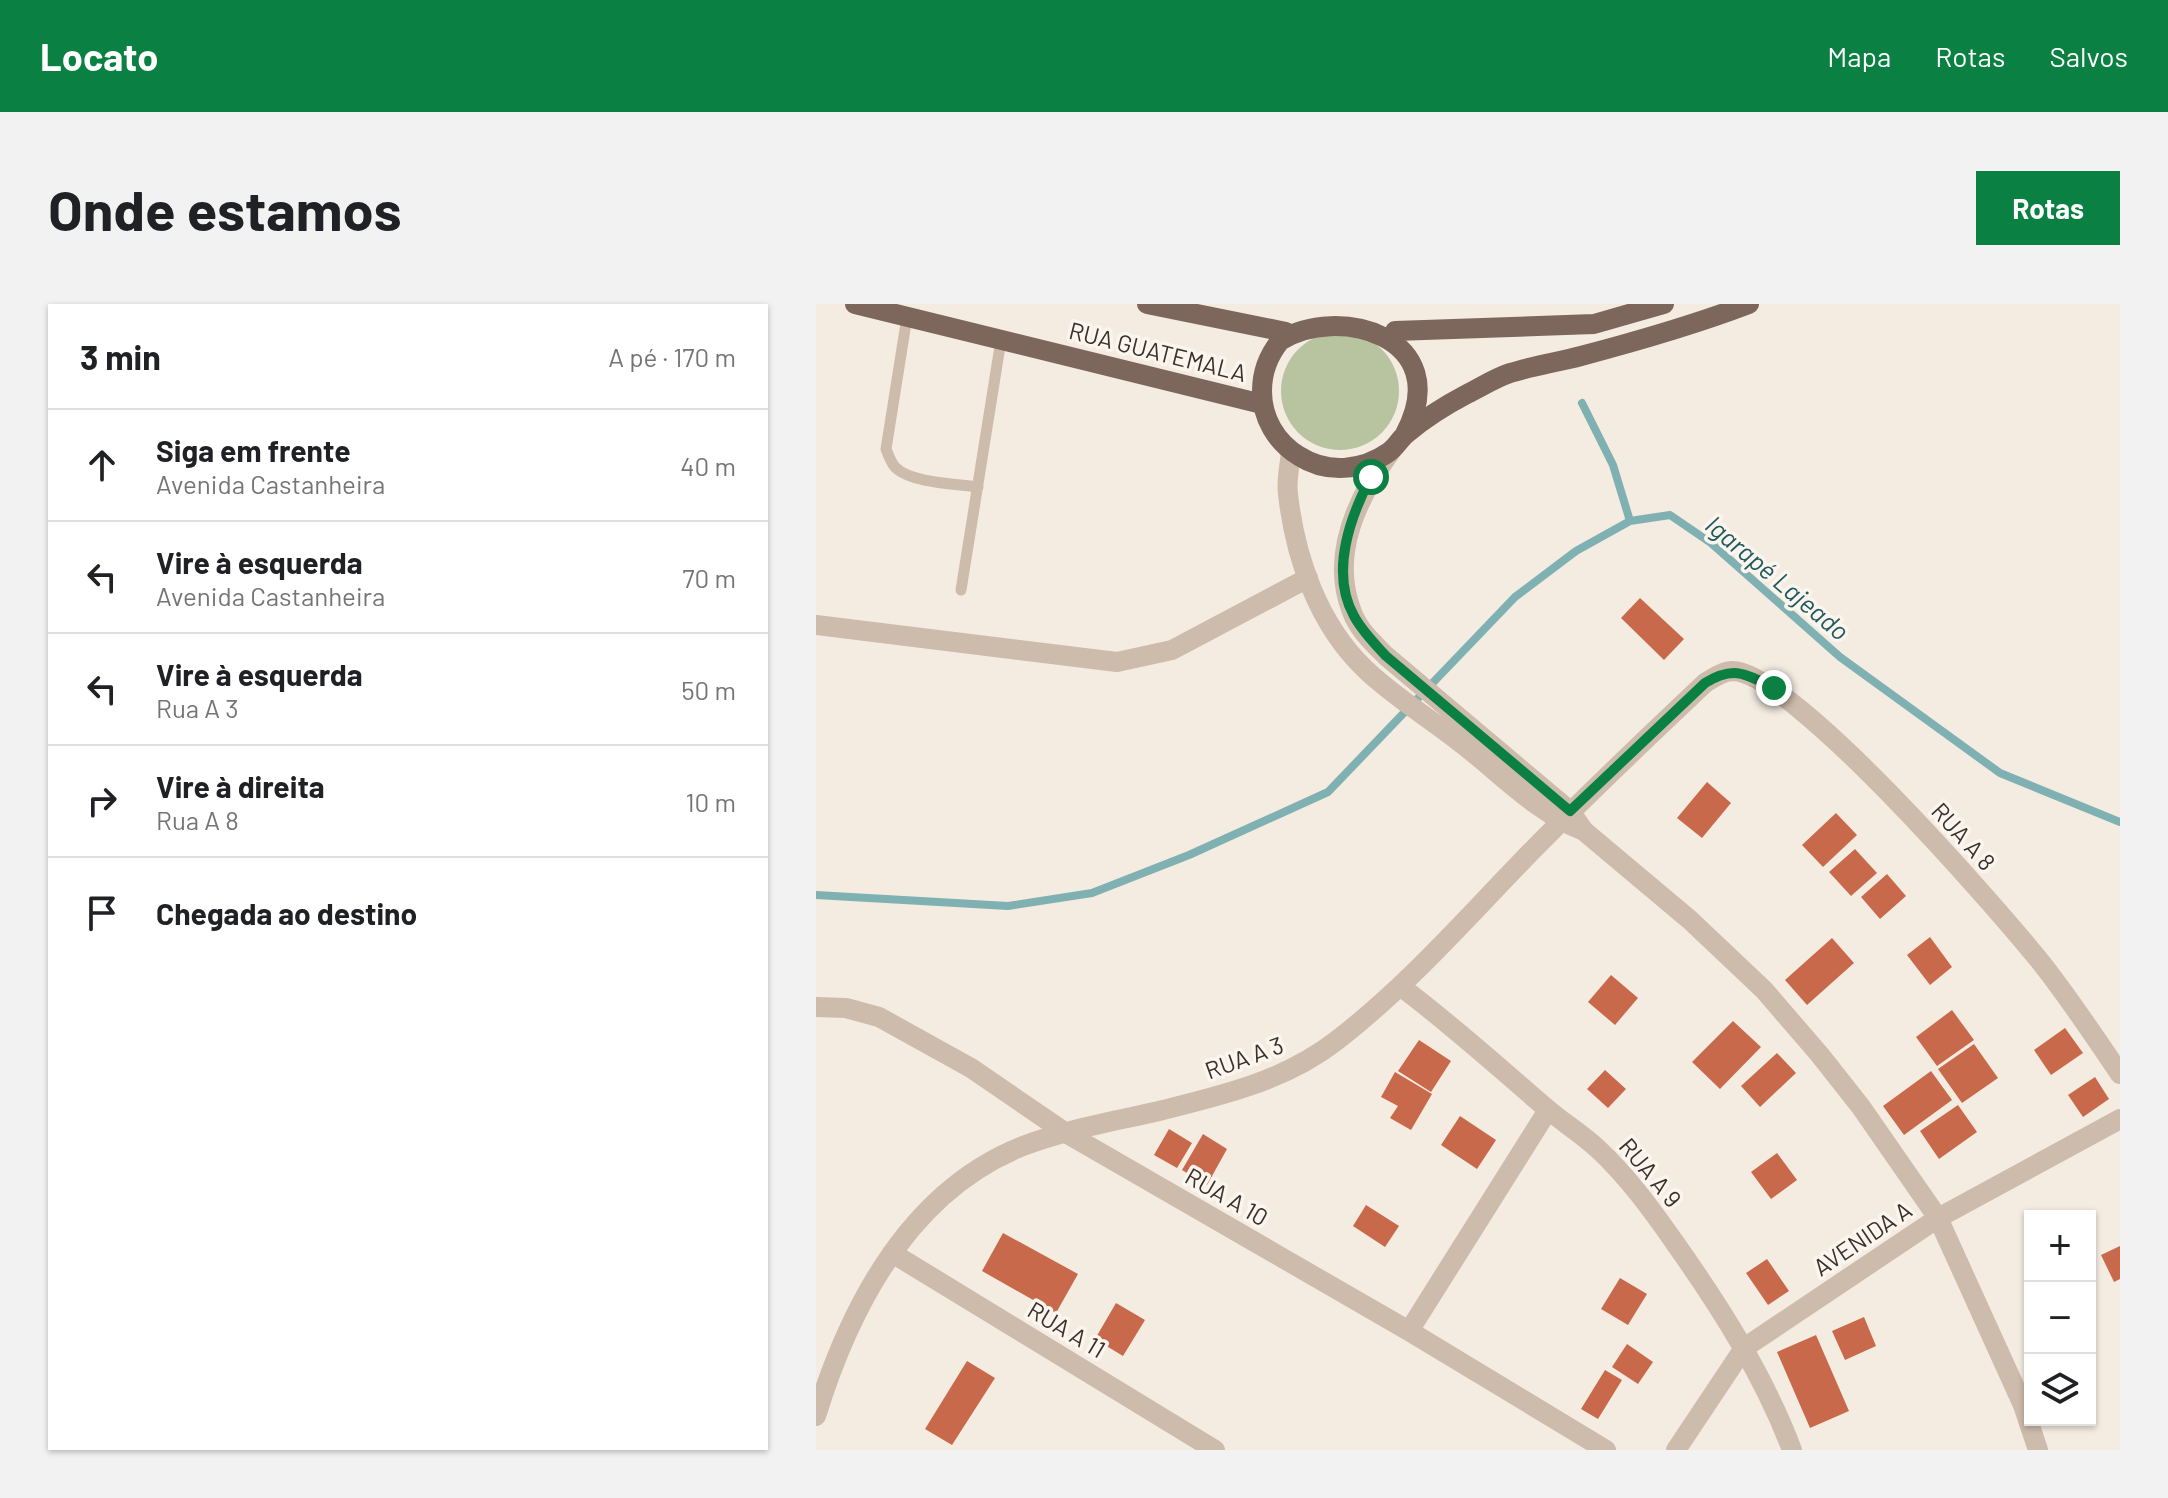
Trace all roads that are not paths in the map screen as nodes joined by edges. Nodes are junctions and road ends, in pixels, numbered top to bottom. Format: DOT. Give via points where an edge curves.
graph roads {
  1 [pos="855,304"];
  2 [pos="1147,304"];
  3 [pos="1664,304"];
  4 [pos="1749,304"];
  5 [pos="907,317"];
  6 [pos="1395,331"];
  7 [pos="1286,332"];
  8 [pos="1001,340"];
  9 [pos="1262,404"];
  10 [pos="1399,442"];
  11 [pos="1291,451"];
  12 [pos="978,487"];
  13 [pos="1308,578"];
  14 [pos="961,590"];
  15 [pos="816,625"];
  16 [pos="1733,671"];
  17 [pos="1452,723"];
  18 [pos="1565,817"];
  19 [pos="1400,986"];
  20 [pos="816,1007"];
  21 [pos="2120,1074"];
  22 [pos="1548,1110"];
  23 [pos="2120,1119"];
  24 [pos="1066,1133"];
  25 [pos="1938,1218"];
  26 [pos="892,1253"];
  27 [pos="1409,1331"];
  28 [pos="1744,1348"];
  29 [pos="816,1416"];
  30 [pos="1215,1450"];
  31 [pos="1606,1450"];
  32 [pos="1676,1450"];
  33 [pos="1792,1450"];
  34 [pos="2038,1450"];
  1 -- 5 [label="main road, RUA GUATEMALA"];
  2 -- 7 [label="main road, RUA GUATEMALA"];
  3 -- 6 [label="main road" via="1594,324"];
  4 -- 10 [label="main road" via="1698,324 1509,374 1449,404"];
  5 -- 8 [label="main road, RUA GUATEMALA"];
  5 -- 12 [label="lane" via="886,449 894,467 907,474"];
  6 -- 7 [label="main road" via="1352,311 1328,311"];
  6 -- 10 [label="main road" via="1409,349 1420,392 1416,414"];
  7 -- 9 [label="main road" via="1270,353 1262,377"];
  8 -- 9 [label="main road, RUA GUATEMALA"];
  8 -- 12 [label="lane"];
  9 -- 11 [label="main road" via="1277,438"];
  10 -- 11 [label="main road" via="1377,460 1342,469 1306,461"];
  10 -- 17 [label="street" via="1356,506 1344,586 1352,614 1368,637 1421,684"];
  11 -- 13 [label="street" via="1287,490"];
  12 -- 14 [label="lane"];
  13 -- 15 [label="street" via="1172,650 1117,662"];
  13 -- 17 [label="street" via="1344,648 1407,702"];
  16 -- 18 [label="street, RUA A 3" via="1705,683"];
  16 -- 21 [label="street, RUA A 8" via="1774,688 1923,827 2041,962"];
  17 -- 18 [label="street"];
  18 -- 19 [label="street, RUA A 3"];
  18 -- 25 [label="street" via="1690,920 1764,990 1861,1107"];
  19 -- 22 [label="street, RUA A 9"];
  19 -- 24 [label="street, RUA A 3" via="1335,1042 1294,1069 1191,1103"];
  20 -- 24 [label="street, RUA A 10" via="879,1017 971,1068"];
  22 -- 27 [label="street"];
  22 -- 28 [label="street, RUA A 9" via="1598,1148 1640,1194"];
  23 -- 25 [label="street, AVENIDA A"];
  24 -- 26 [label="street, RUA A 3" via="1022,1147 941,1196"];
  24 -- 27 [label="street, RUA A 10"];
  25 -- 28 [label="street, AVENIDA A"];
  25 -- 34 [label="street" via="2023,1405"];
  26 -- 29 [label="street, RUA A 3" via="850,1325"];
  26 -- 30 [label="street, RUA A 11"];
  27 -- 31 [label="street, RUA A 10"];
  28 -- 32 [label="street, AVENIDA A"];
  28 -- 33 [label="street, RUA A 9"];
}
